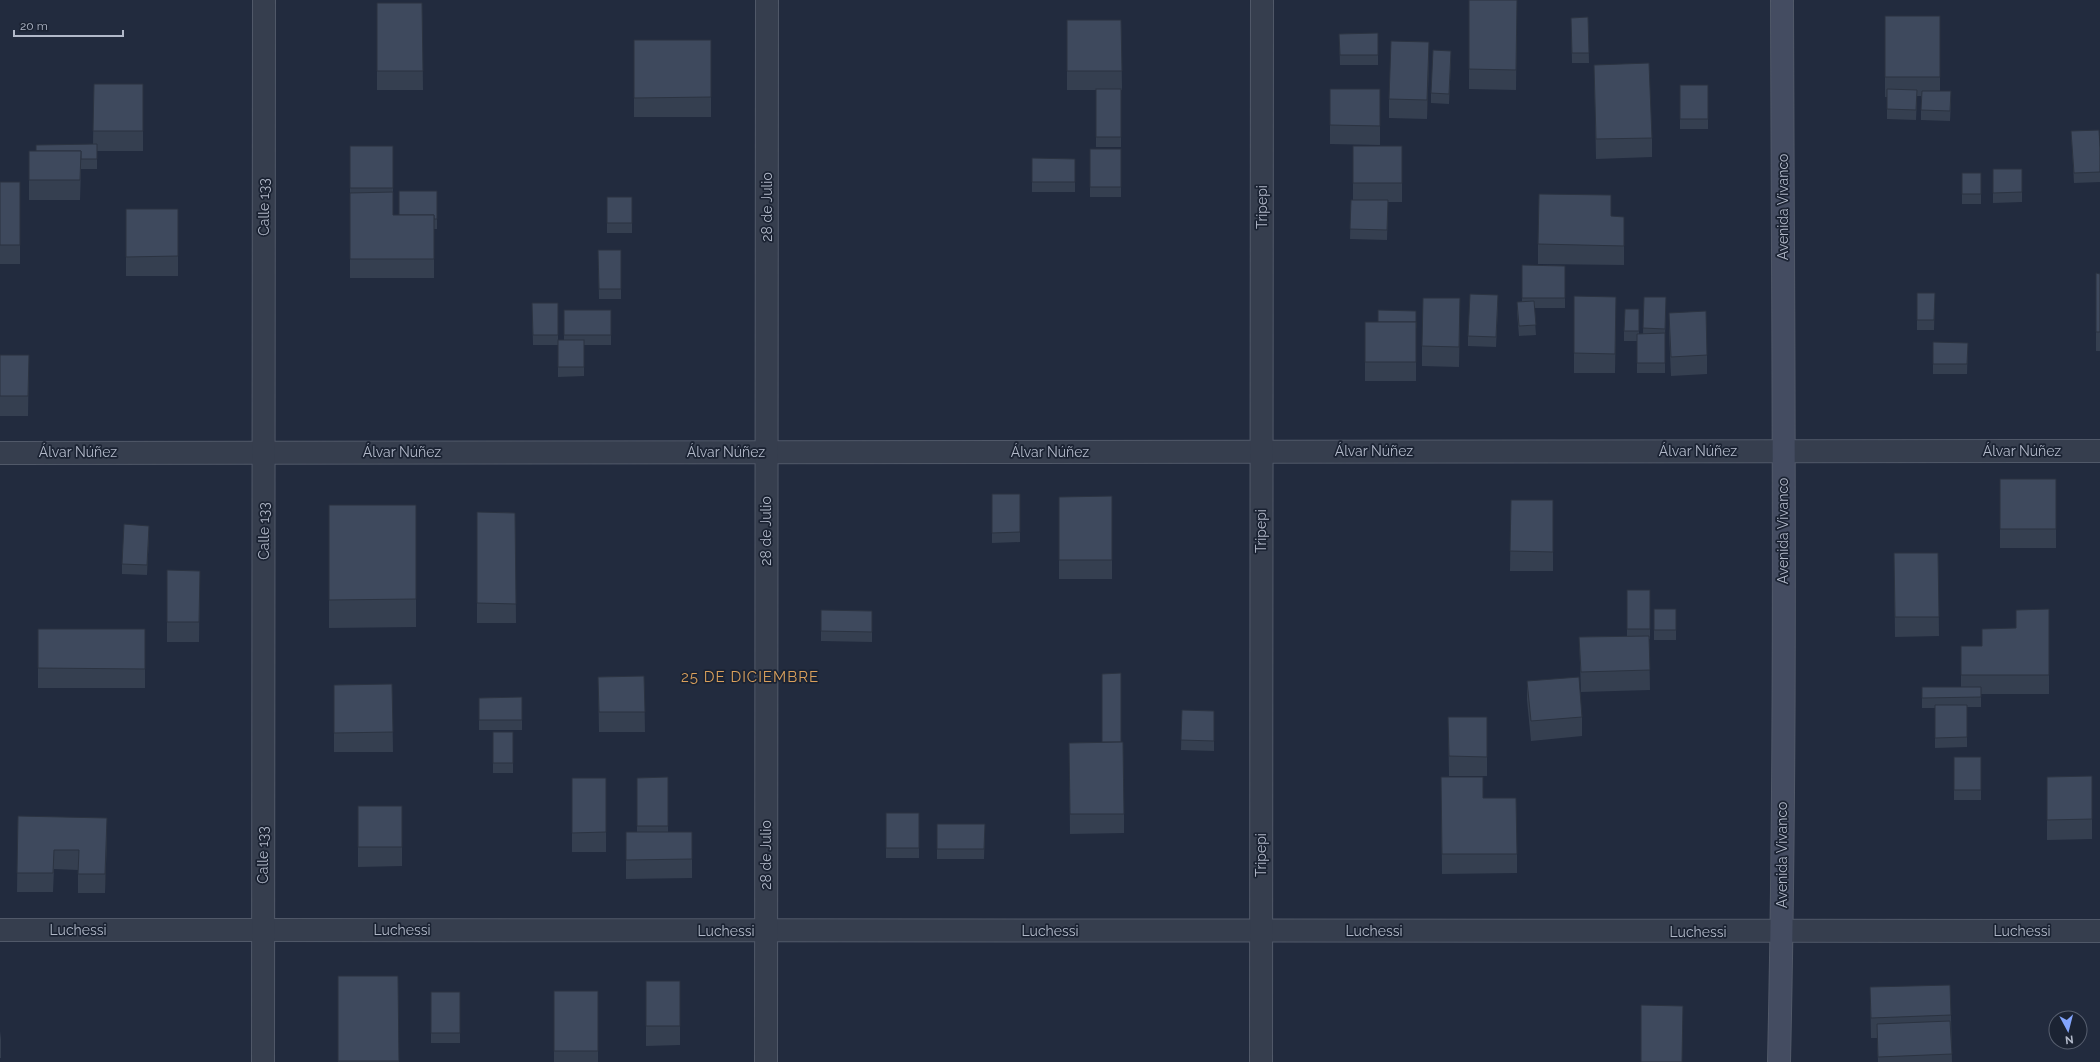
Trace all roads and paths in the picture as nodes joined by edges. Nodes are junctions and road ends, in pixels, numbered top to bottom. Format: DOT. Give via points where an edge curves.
graph roads {
  1 [pos="264,0"];
  2 [pos="767,0"];
  3 [pos="1262,0"];
  4 [pos="1782,0"];
  5 [pos="1261,451"];
  6 [pos="2100,451"];
  7 [pos="264,452"];
  8 [pos="766,452"];
  9 [pos="1784,452"];
  10 [pos="0,453"];
  11 [pos="0,930"];
  12 [pos="263,930"];
  13 [pos="766,931"];
  14 [pos="1261,931"];
  15 [pos="2100,931"];
  16 [pos="1782,932"];
  17 [pos="263,1062"];
  18 [pos="766,1062"];
  19 [pos="1261,1062"];
  20 [pos="1779,1062"];
  1 -- 7 [label="street, Calle 133"];
  2 -- 8 [label="street, 28 de Julio"];
  3 -- 5 [label="street, Tripepi"];
  4 -- 9 [label="street, Avenida Vivanco"];
  5 -- 8 [label="street, Álvar Núñez"];
  5 -- 9 [label="street, Álvar Núñez"];
  5 -- 14 [label="street, Tripepi"];
  6 -- 9 [label="street, Álvar Núñez"];
  7 -- 8 [label="street, Álvar Núñez"];
  7 -- 10 [label="street, Álvar Núñez"];
  7 -- 12 [label="street, Calle 133"];
  8 -- 13 [label="street, 28 de Julio"];
  9 -- 16 [label="street, Avenida Vivanco"];
  11 -- 12 [label="street, Luchessi"];
  12 -- 13 [label="street, Luchessi"];
  12 -- 17 [label="street, Calle 133"];
  13 -- 14 [label="street, Luchessi"];
  13 -- 18 [label="street, 28 de Julio"];
  14 -- 16 [label="street, Luchessi"];
  14 -- 19 [label="street, Tripepi"];
  15 -- 16 [label="street, Luchessi"];
  16 -- 20 [label="street, Avenida Vivanco"];
}
